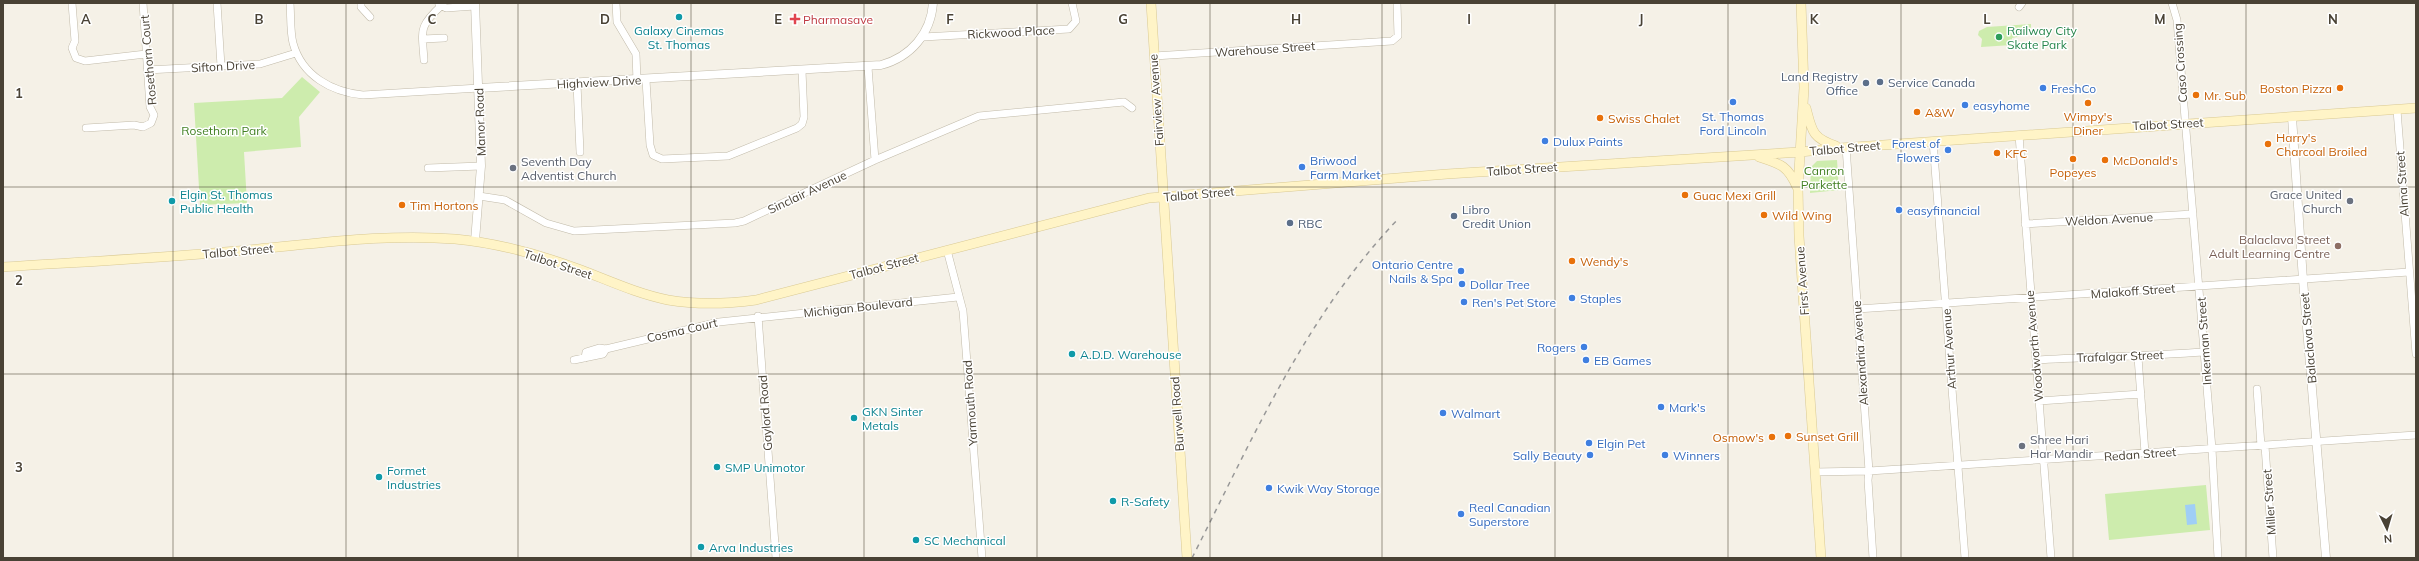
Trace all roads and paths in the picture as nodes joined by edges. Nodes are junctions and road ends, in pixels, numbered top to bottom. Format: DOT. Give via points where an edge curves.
graph roads {
  1 [pos="72,3"];
  2 [pos="143,3"];
  3 [pos="217,3"];
  4 [pos="290,3"];
  5 [pos="361,3"];
  6 [pos="616,3"];
  7 [pos="933,3"];
  8 [pos="1072,3"];
  9 [pos="1151,3"];
  10 [pos="1397,3"];
  11 [pos="1801,3"];
  12 [pos="2172,3"];
  13 [pos="440,4"];
  14 [pos="475,4"];
  15 [pos="370,17"];
  16 [pos="923,37"];
  17 [pos="444,38"];
  18 [pos="423,39"];
  19 [pos="296,52"];
  20 [pos="146,54"];
  21 [pos="1154,56"];
  22 [pos="424,60"];
  23 [pos="221,66"];
  24 [pos="868,67"];
  25 [pos="147,70"];
  26 [pos="802,71"];
  27 [pos="646,80"];
  28 [pos="637,81"];
  29 [pos="577,84"];
  30 [pos="479,88"];
  31 [pos="1803,101"];
  32 [pos="1132,108"];
  33 [pos="2416,108"];
  34 [pos="2397,110"];
  35 [pos="2292,117"];
  36 [pos="2184,124"];
  37 [pos="86,128"];
  38 [pos="2018,135"];
  39 [pos="1933,141"];
  40 [pos="1843,147"];
  41 [pos="580,152"];
  42 [pos="1800,152"];
  43 [pos="1752,155"];
  44 [pos="875,160"];
  45 [pos="481,166"];
  46 [pos="428,168"];
  47 [pos="1798,188"];
  48 [pos="478,196"];
  49 [pos="1162,197"];
  50 [pos="2193,214"];
  51 [pos="2025,224"];
  52 [pos="475,241"];
  53 [pos="947,250"];
  54 [pos="3,267"];
  55 [pos="2409,272"];
  56 [pos="2303,280"];
  57 [pos="2200,287"];
  58 [pos="958,297"];
  59 [pos="2030,298"];
  60 [pos="1946,303"];
  61 [pos="1857,309"];
  62 [pos="758,316"];
  63 [pos="2415,323"];
  64 [pos="2204,352"];
  65 [pos="2416,354"];
  66 [pos="2138,357"];
  67 [pos="574,360"];
  68 [pos="2036,360"];
  69 [pos="2257,389"];
  70 [pos="2141,394"];
  71 [pos="2039,401"];
  72 [pos="2416,435"];
  73 [pos="2317,443"];
  74 [pos="2263,446"];
  75 [pos="2212,449"];
  76 [pos="2145,453"];
  77 [pos="2043,460"];
  78 [pos="1958,466"];
  79 [pos="1869,471"];
  80 [pos="1815,472"];
  81 [pos="776,558"];
  82 [pos="982,558"];
  83 [pos="1187,558"];
  84 [pos="1821,558"];
  85 [pos="1873,558"];
  86 [pos="1965,558"];
  87 [pos="2050,558"];
  88 [pos="2218,558"];
  89 [pos="2272,558"];
  90 [pos="2326,558"];
  1 -- 20 [label="street" via="75,41 72,48 76,58 85,61"];
  2 -- 20 [label="street, Rosethorn Court"];
  3 -- 23 [label="street"];
  4 -- 19 [label="street, Highview Drive"];
  5 -- 15 [label="street" via="361,7"];
  6 -- 28 [label="street" via="617,22 636,54"];
  7 -- 16 [label="street, Highview Drive" via="931,19"];
  8 -- 16 [label="street, Rickwood Place" via="1076,21 1069,29"];
  9 -- 21 [label="main road, Fairview Avenue"];
  10 -- 21 [label="street, Warehouse Street" via="1397,39"];
  11 -- 31 [label="main road, First Avenue" via="1804,47"];
  12 -- 36 [label="street, Caso Crossing" via="2177,20"];
  13 -- 14 [label="street" via="446,8"];
  13 -- 18 [label="street" via="422,29"];
  14 -- 30 [label="street, Manor Road"];
  16 -- 24 [label="street, Highview Drive" via="898,59"];
  17 -- 18 [label="street"];
  18 -- 22 [label="street"];
  19 -- 23 [label="street, Sifton Drive" via="260,64"];
  19 -- 30 [label="street, Highview Drive" via="317,79 346,93 363,95"];
  20 -- 25 [label="street, Rosethorn Court"];
  21 -- 49 [label="main road, Fairview Avenue"];
  23 -- 25 [label="street, Sifton Drive"];
  24 -- 26 [label="street, Highview Drive"];
  24 -- 44 [label="street"];
  25 -- 37 [label="street, Rosethorn Court" via="150,107 154,115 151,123 143,127 134,125"];
  26 -- 27 [label="street, Highview Drive"];
  26 -- 27 [label="street" via="802,124 724,156 662,159 653,155 650,145"];
  27 -- 28 [label="street, Highview Drive"];
  28 -- 29 [label="street, Highview Drive"];
  29 -- 30 [label="street, Highview Drive"];
  29 -- 41 [label="street"];
  30 -- 45 [label="street, Manor Road"];
  31 -- 40 [label="main road" via="1813,133 1822,141"];
  31 -- 42 [label="main road, First Avenue"];
  32 -- 44 [label="street, Sinclair Avenue" via="1124,102 979,116"];
  33 -- 34 [label="main road, Talbot Street"];
  34 -- 35 [label="main road, Talbot Street"];
  34 -- 55 [label="street, Alma Street"];
  35 -- 36 [label="main road, Talbot Street"];
  35 -- 56 [label="street, Balaclava Street"];
  36 -- 38 [label="main road, Talbot Street"];
  36 -- 50 [label="street, Inkerman Street"];
  38 -- 39 [label="main road, Talbot Street"];
  38 -- 51 [label="street, Woodworth Avenue"];
  39 -- 40 [label="main road, Talbot Street"];
  39 -- 60 [label="street, Arthur Avenue"];
  40 -- 42 [label="main road, Talbot Street"];
  40 -- 61 [label="street, Alexandria Avenue"];
  42 -- 43 [label="main road, Talbot Street"];
  42 -- 47 [label="main road, First Avenue"];
  43 -- 47 [label="main road" via="1776,163 1791,172"];
  43 -- 49 [label="main road, Talbot Street" via="1447,174"];
  44 -- 48 [label="street, Sinclair Avenue" via="781,205 735,223 574,231 546,223 505,200"];
  45 -- 46 [label="street"];
  45 -- 48 [label="street, Manor Road"];
  47 -- 80 [label="main road, First Avenue"];
  48 -- 52 [label="street, Manor Road"];
  49 -- 53 [label="main road, Talbot Street" via="1130,202"];
  49 -- 83 [label="main road, Burwell Road"];
  50 -- 51 [label="street, Weldon Avenue"];
  50 -- 57 [label="street, Inkerman Street"];
  51 -- 59 [label="street, Woodworth Avenue"];
  52 -- 53 [label="main road, Talbot Street" via="531,253 628,289 668,300 734,303 756,300"];
  52 -- 54 [label="main road, Talbot Street" via="429,237 380,238"];
  53 -- 58 [label="street, Yarmouth Road"];
  55 -- 56 [label="street, Malakoff Street"];
  55 -- 63 [label="street, Alma Street"];
  56 -- 57 [label="street, Malakoff Street"];
  56 -- 73 [label="street, Balaclava Street"];
  57 -- 59 [label="street, Malakoff Street"];
  57 -- 64 [label="street, Inkerman Street"];
  58 -- 62 [label="street, Michigan Boulevard"];
  58 -- 82 [label="street, Yarmouth Road" via="963,311"];
  59 -- 60 [label="street, Malakoff Street"];
  59 -- 68 [label="street, Woodworth Avenue"];
  60 -- 61 [label="street, Malakoff Street"];
  60 -- 78 [label="street, Arthur Avenue"];
  61 -- 79 [label="street, Alexandria Avenue"];
  62 -- 67 [label="street, Cosma Court" via="691,327 606,348 603,354"];
  62 -- 81 [label="street, Gaylord Road"];
  63 -- 65 [label="street, Alma Street"];
  64 -- 66 [label="street, Trafalgar Street"];
  64 -- 75 [label="street, Inkerman Street"];
  66 -- 68 [label="street, Trafalgar Street" via="2121,355"];
  66 -- 70 [label="street"];
  68 -- 71 [label="street, Woodworth Avenue"];
  69 -- 74 [label="street, Miller Street"];
  70 -- 71 [label="street"];
  70 -- 76 [label="street"];
  71 -- 77 [label="street, Woodworth Avenue"];
  72 -- 73 [label="street, Redan Street"];
  73 -- 74 [label="street, Redan Street"];
  73 -- 90 [label="street, Balaclava Street"];
  74 -- 75 [label="street, Redan Street"];
  74 -- 89 [label="street, Miller Street"];
  75 -- 76 [label="street, Redan Street"];
  75 -- 88 [label="street, Inkerman Street"];
  76 -- 77 [label="street, Redan Street"];
  77 -- 78 [label="street, Redan Street"];
  77 -- 87 [label="street, Woodworth Avenue"];
  78 -- 79 [label="street, Redan Street"];
  78 -- 86 [label="street, Arthur Avenue"];
  79 -- 80 [label="street, Redan Street"];
  79 -- 85 [label="street, Alexandria Avenue"];
  80 -- 84 [label="main road, First Avenue"];
}
